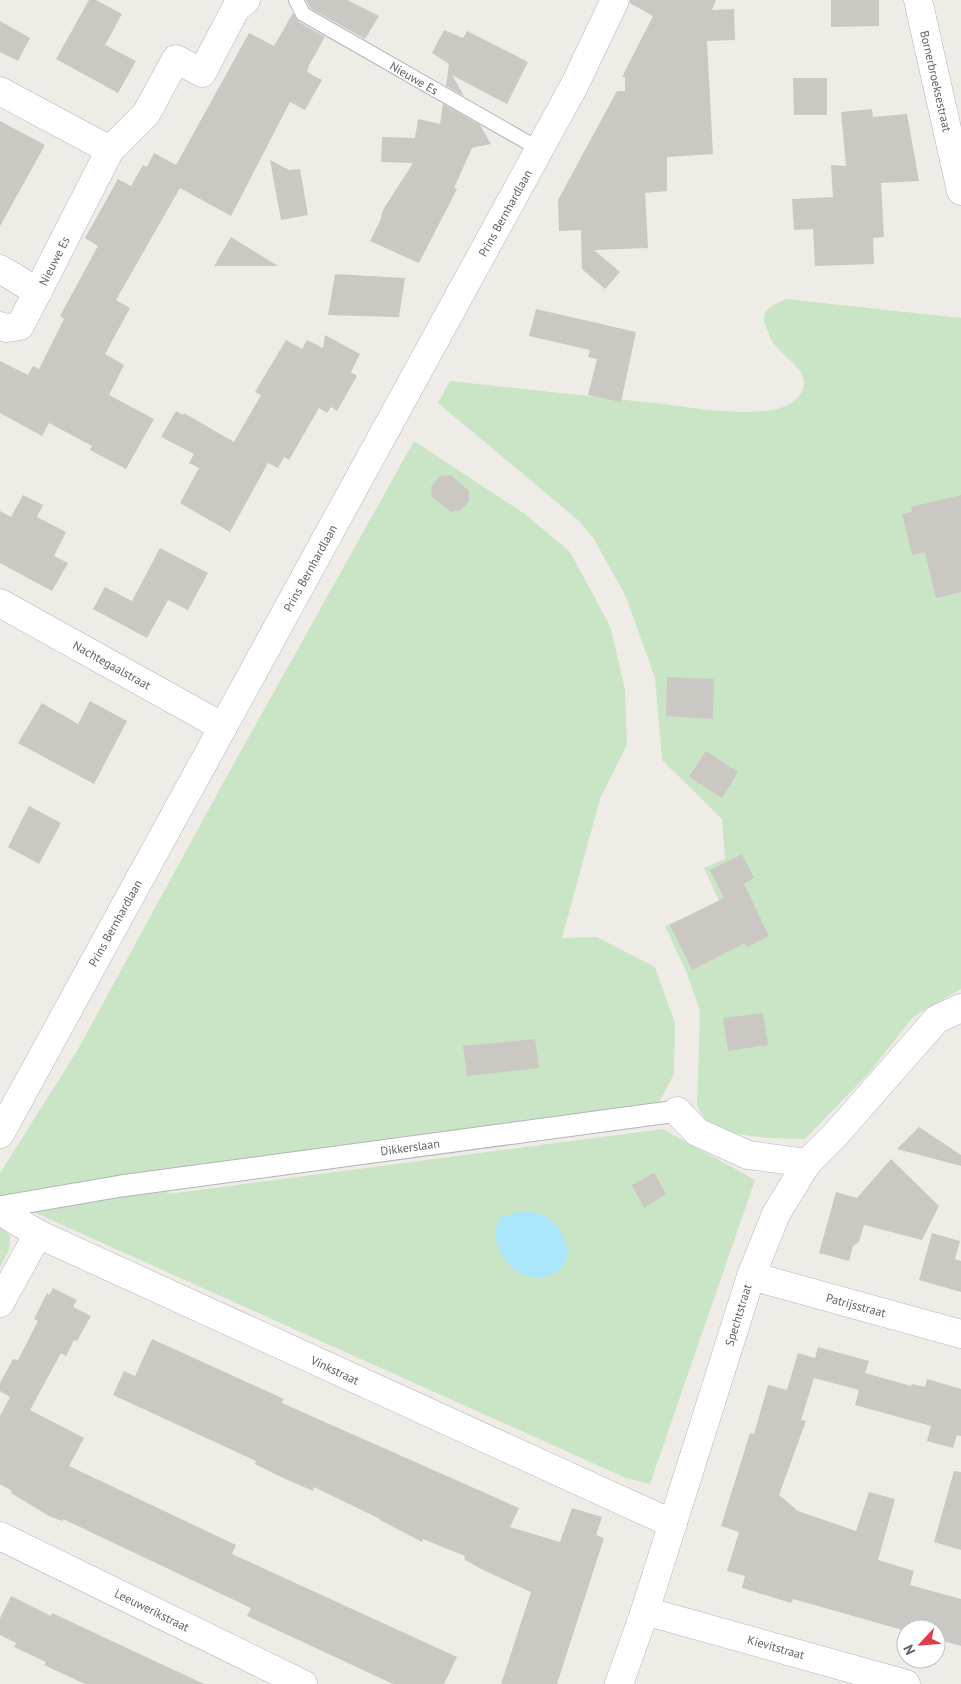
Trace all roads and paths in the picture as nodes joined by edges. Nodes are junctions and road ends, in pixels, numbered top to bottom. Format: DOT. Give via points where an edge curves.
graph roads {
  1 [pos="246,0"];
  2 [pos="296,0"];
  3 [pos="615,0"];
  4 [pos="918,0"];
  5 [pos="0,91"];
  6 [pos="539,149"];
  7 [pos="110,150"];
  8 [pos="961,191"];
  9 [pos="0,269"];
  10 [pos="38,292"];
  11 [pos="0,326"];
  12 [pos="0,603"];
  13 [pos="223,726"];
  14 [pos="961,1008"];
  15 [pos="676,1111"];
  16 [pos="0,1134"];
  17 [pos="807,1163"];
  18 [pos="0,1207"];
  19 [pos="0,1211"];
  20 [pos="38,1234"];
  21 [pos="751,1276"];
  22 [pos="0,1303"];
  23 [pos="961,1334"];
  24 [pos="673,1524"];
  25 [pos="0,1536"];
  26 [pos="645,1611"];
  27 [pos="304,1684"];
  28 [pos="619,1684"];
  29 [pos="906,1684"];
  1 -- 7 [label="street, Nieuwe Es" via="236,8 202,72 176,59 146,114"];
  2 -- 6 [label="lane, Nieuwe Es" via="302,14"];
  3 -- 6 [label="street, Prins Bernhardlaan" via="574,86"];
  4 -- 8 [label="street, Bornerbroeksestraat"];
  5 -- 7 [label="street"];
  6 -- 13 [label="street, Prins Bernhardlaan"];
  7 -- 10 [label="street, Nieuwe Es"];
  9 -- 10 [label="street, Nieuwe Es"];
  10 -- 11 [label="street, Nieuwe Es" via="20,326"];
  12 -- 13 [label="street, Nachtegaalstraat"];
  13 -- 16 [label="street, Prins Bernhardlaan"];
  14 -- 17 [label="street, Spechtstraat" via="937,1019"];
  15 -- 17 [label="street, Dikkerslaan" via="697,1132 748,1155"];
  15 -- 18 [label="street, Dikkerslaan" via="131,1184"];
  17 -- 21 [label="street, Spechtstraat" via="776,1214"];
  19 -- 20 [label="street, Vinkstraat"];
  20 -- 22 [label="street"];
  20 -- 24 [label="street, Vinkstraat"];
  21 -- 23 [label="street, Patrijsstraat"];
  21 -- 24 [label="street, Spechtstraat"];
  24 -- 26 [label="street, Spechtstraat"];
  25 -- 27 [label="street, Leeuwerikstraat"];
  26 -- 28 [label="street, Spechtstraat"];
  26 -- 29 [label="street, Kievitstraat"];
}
